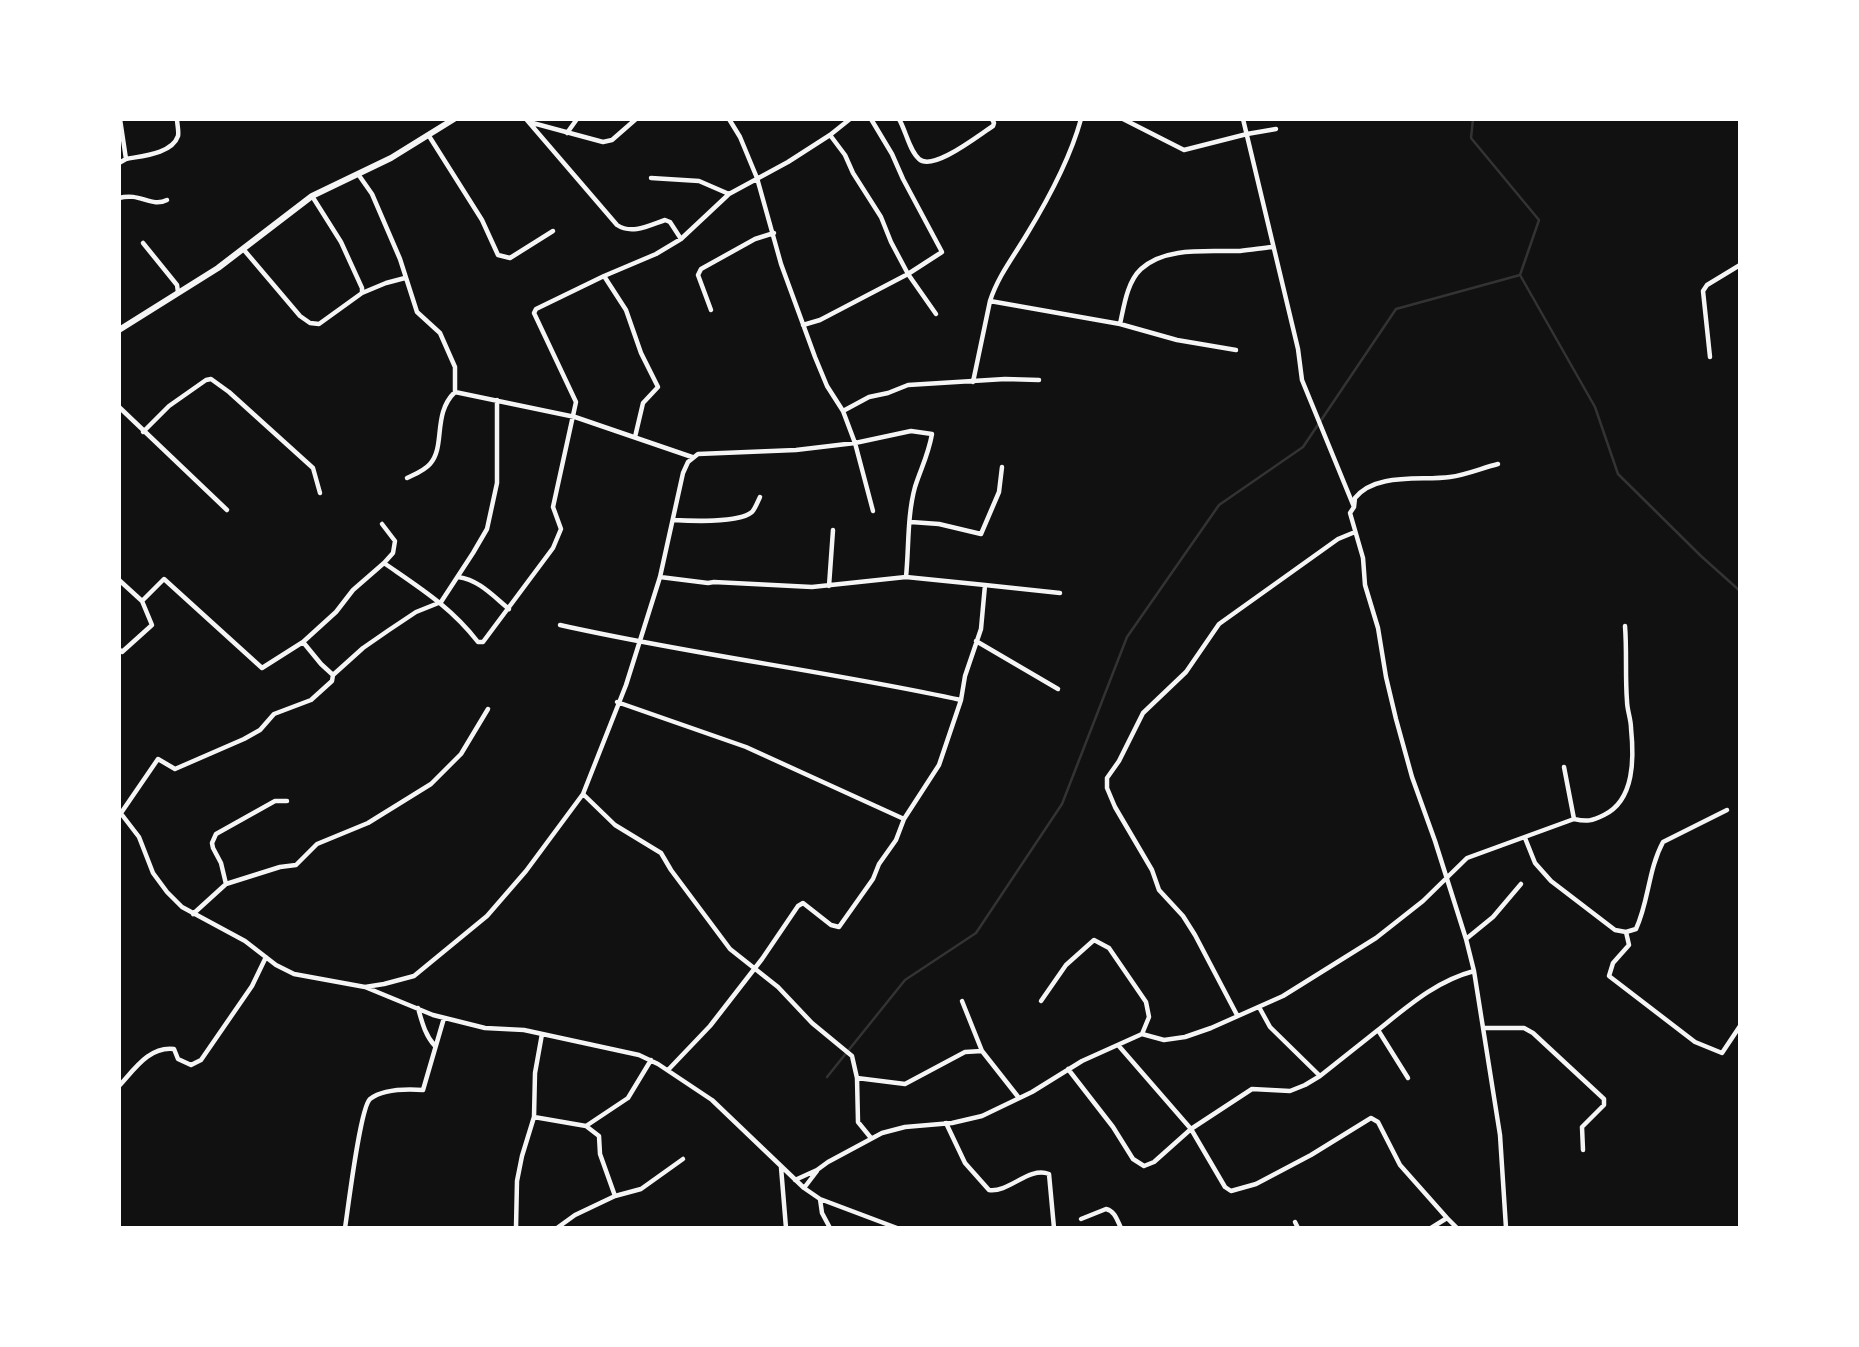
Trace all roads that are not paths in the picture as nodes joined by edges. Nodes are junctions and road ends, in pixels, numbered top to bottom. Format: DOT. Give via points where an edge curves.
graph roads {
  1 [pos="120,119"];
  2 [pos="177,119"];
  3 [pos="454,119"];
  4 [pos="577,119"];
  5 [pos="636,119"];
  6 [pos="729,119"];
  7 [pos="850,119"];
  8 [pos="871,119"];
  9 [pos="898,119"];
  10 [pos="992,119"];
  11 [pos="1081,119"];
  12 [pos="1123,119"];
  13 [pos="1242,119"];
  14 [pos="527,120"];
  15 [pos="444,122"];
  16 [pos="1276,129"];
  17 [pos="568,133"];
  18 [pos="1247,134"];
  19 [pos="830,135"];
  20 [pos="429,136"];
  21 [pos="126,159"];
  22 [pos="119,163"];
  23 [pos="357,173"];
  24 [pos="651,178"];
  25 [pos="757,178"];
  26 [pos="729,194"];
  27 [pos="312,196"];
  28 [pos="119,198"];
  29 [pos="167,200"];
  30 [pos="553,231"];
  31 [pos="774,233"];
  32 [pos="681,239"];
  33 [pos="143,243"];
  34 [pos="1272,247"];
  35 [pos="244,250"];
  36 [pos="1740,265"];
  37 [pos="908,274"];
  38 [pos="604,276"];
  39 [pos="405,278"];
  40 [pos="178,292"];
  41 [pos="362,293"];
  42 [pos="990,301"];
  43 [pos="711,310"];
  44 [pos="936,314"];
  45 [pos="1120,324"];
  46 [pos="803,325"];
  47 [pos="119,330"];
  48 [pos="1236,350"];
  49 [pos="1710,357"];
  50 [pos="1039,380"];
  51 [pos="973,382"];
  52 [pos="455,393"];
  53 [pos="497,400"];
  54 [pos="119,407"];
  55 [pos="843,411"];
  56 [pos="575,417"];
  57 [pos="143,432"];
  58 [pos="635,437"];
  59 [pos="855,443"];
  60 [pos="692,457"];
  61 [pos="1498,464"];
  62 [pos="1002,467"];
  63 [pos="407,478"];
  64 [pos="320,493"];
  65 [pos="761,497"];
  66 [pos="1354,507"];
  67 [pos="227,510"];
  68 [pos="873,511"];
  69 [pos="673,520"];
  70 [pos="911,522"];
  71 [pos="382,524"];
  72 [pos="833,530"];
  73 [pos="1355,533"];
  74 [pos="384,563"];
  75 [pos="458,577"];
  76 [pos="660,577"];
  77 [pos="906,577"];
  78 [pos="119,580"];
  79 [pos="985,585"];
  80 [pos="829,586"];
  81 [pos="1060,593"];
  82 [pos="142,601"];
  83 [pos="441,602"];
  84 [pos="509,609"];
  85 [pos="560,625"];
  86 [pos="1625,626"];
  87 [pos="976,641"];
  88 [pos="303,642"];
  89 [pos="639,643"];
  90 [pos="119,649"];
  91 [pos="333,675"];
  92 [pos="1058,689"];
  93 [pos="961,701"];
  94 [pos="617,702"];
  95 [pos="488,709"];
  96 [pos="1564,767"];
  97 [pos="583,793"];
  98 [pos="286,801"];
  99 [pos="1727,810"];
  100 [pos="120,812"];
  101 [pos="904,819"];
  102 [pos="1574,819"];
  103 [pos="1525,838"];
  104 [pos="1446,878"];
  105 [pos="226,884"];
  106 [pos="1521,884"];
  107 [pos="192,914"];
  108 [pos="1626,932"];
  109 [pos="1466,939"];
  110 [pos="266,957"];
  111 [pos="754,969"];
  112 [pos="1474,971"];
  113 [pos="365,987"];
  114 [pos="1041,1000"];
  115 [pos="962,1001"];
  116 [pos="1259,1007"];
  117 [pos="418,1008"];
  118 [pos="1237,1016"];
  119 [pos="444,1018"];
  120 [pos="1740,1026"];
  121 [pos="1483,1028"];
  122 [pos="1378,1030"];
  123 [pos="542,1034"];
  124 [pos="1142,1034"];
  125 [pos="1118,1044"];
  126 [pos="436,1046"];
  127 [pos="982,1051"];
  128 [pos="651,1060"];
  129 [pos="1068,1069"];
  130 [pos="668,1070"];
  131 [pos="1320,1076"];
  132 [pos="857,1078"];
  133 [pos="1408,1078"];
  134 [pos="119,1086"];
  135 [pos="1018,1098"];
  136 [pos="534,1117"];
  137 [pos="946,1123"];
  138 [pos="586,1126"];
  139 [pos="1191,1129"];
  140 [pos="871,1138"];
  141 [pos="1583,1150"];
  142 [pos="683,1159"];
  143 [pos="781,1166"];
  144 [pos="817,1170"];
  145 [pos="795,1180"];
  146 [pos="804,1188"];
  147 [pos="615,1196"];
  148 [pos="820,1199"];
  149 [pos="1447,1218"];
  150 [pos="1081,1219"];
  151 [pos="1295,1222"];
  152 [pos="345,1228"];
  153 [pos="516,1228"];
  154 [pos="557,1228"];
  155 [pos="786,1228"];
  156 [pos="830,1228"];
  157 [pos="898,1228"];
  158 [pos="1054,1228"];
  159 [pos="1121,1228"];
  160 [pos="1297,1228"];
  161 [pos="1431,1228"];
  162 [pos="1457,1228"];
  163 [pos="1506,1228"];
  1 -- 21 [label="street"];
  2 -- 21 [label="street" via="177,140 157,153"];
  3 -- 15 [label="street"];
  4 -- 17 [label="street"];
  5 -- 17 [label="street" via="612,140 603,142"];
  6 -- 25 [label="street"];
  7 -- 19 [label="street"];
  8 -- 37 [label="street" via="942,252"];
  9 -- 10 [label="street" via="919,159 926,163 947,156 993,126"];
  11 -- 42 [label="street" via="1044,204 996,282"];
  12 -- 18 [label="street" via="1184,150"];
  13 -- 18 [label="street"];
  14 -- 17 [label="street"];
  14 -- 32 [label="street" via="617,225 635,230 665,220"];
  15 -- 20 [label="street"];
  16 -- 18 [label="street"];
  18 -- 34 [label="street"];
  19 -- 25 [label="street"];
  19 -- 37 [label="street" via="881,217"];
  20 -- 23 [label="street"];
  20 -- 30 [label="street" via="498,255 510,258"];
  21 -- 22 [label="street"];
  23 -- 27 [label="street"];
  23 -- 39 [label="street" via="372,194"];
  24 -- 26 [label="street" via="699,181"];
  25 -- 26 [label="street"];
  25 -- 31 [label="street"];
  26 -- 32 [label="street"];
  27 -- 35 [label="street"];
  27 -- 41 [label="street" via="341,242"];
  28 -- 29 [label="street"];
  31 -- 43 [label="street" via="701,269 698,275"];
  31 -- 46 [label="street"];
  32 -- 38 [label="street"];
  33 -- 40 [label="street"];
  34 -- 45 [label="street" via="1205,250 1151,263 1141,269 1127,294"];
  34 -- 66 [label="street" via="1302,380"];
  35 -- 40 [label="street"];
  35 -- 41 [label="street" via="310,323 319,324"];
  36 -- 49 [label="street" via="1703,291"];
  37 -- 44 [label="street"];
  37 -- 46 [label="street"];
  38 -- 56 [label="street" via="534,313 576,402"];
  38 -- 58 [label="street" via="626,310 658,387 643,403"];
  39 -- 41 [label="street"];
  39 -- 52 [label="street" via="417,312 440,333 455,367"];
  40 -- 47 [label="street"];
  42 -- 45 [label="street"];
  42 -- 51 [label="street"];
  45 -- 48 [label="street"];
  46 -- 55 [label="street" via="827,386"];
  50 -- 51 [label="street"];
  51 -- 55 [label="street" via="908,385"];
  52 -- 53 [label="street"];
  52 -- 63 [label="street" via="443,407 435,458"];
  53 -- 56 [label="street"];
  53 -- 75 [label="street" via="495,495 487,529"];
  54 -- 57 [label="street"];
  55 -- 59 [label="street"];
  56 -- 58 [label="street"];
  56 -- 84 [label="street" via="552,507 561,529 553,548"];
  57 -- 64 [label="street" via="169,406 211,379 313,468"];
  57 -- 67 [label="street"];
  58 -- 60 [label="street"];
  59 -- 60 [label="street"];
  59 -- 68 [label="street"];
  59 -- 70 [label="street" via="911,431 932,434 928,458 915,487"];
  60 -- 69 [label="street" via="682,473"];
  61 -- 66 [label="street" via="1453,477 1368,487 1355,498"];
  62 -- 70 [label="street" via="999,492 981,534"];
  65 -- 69 [label="street" via="752,512 740,516 710,522"];
  66 -- 73 [label="street" via="1350,513"];
  69 -- 76 [label="street"];
  70 -- 77 [label="street"];
  71 -- 74 [label="street" via="395,541 393,553"];
  72 -- 80 [label="street"];
  73 -- 104 [label="street" via="1396,719"];
  73 -- 118 [label="street" via="1338,539 1219,624 1186,672 1143,713 1107,778 1115,807 1159,890 1195,935"];
  74 -- 83 [label="street"];
  74 -- 88 [label="street"];
  75 -- 83 [label="street"];
  75 -- 84 [label="street" via="481,584"];
  76 -- 80 [label="street"];
  76 -- 89 [label="street"];
  77 -- 79 [label="street"];
  77 -- 80 [label="street"];
  78 -- 82 [label="street"];
  79 -- 81 [label="street"];
  79 -- 87 [label="street"];
  82 -- 88 [label="street" via="164,579 262,668"];
  82 -- 90 [label="street" via="152,625 122,652"];
  83 -- 84 [label="street" via="478,642 483,642"];
  83 -- 91 [label="street" via="389,630"];
  85 -- 89 [label="street"];
  86 -- 102 [label="street" via="1631,736 1627,791 1609,813 1589,822"];
  87 -- 92 [label="street"];
  87 -- 93 [label="street"];
  88 -- 91 [label="street"];
  89 -- 93 [label="street" via="831,674"];
  89 -- 94 [label="street"];
  91 -- 100 [label="street" via="311,700 274,714 244,739 175,769 158,758"];
  93 -- 101 [label="street" via="939,765"];
  94 -- 97 [label="street"];
  94 -- 101 [label="street" via="746,747"];
  95 -- 105 [label="street" via="461,754 431,785 368,824 317,844 296,865"];
  96 -- 102 [label="street"];
  97 -- 111 [label="street" via="615,825 661,853 730,949"];
  97 -- 113 [label="street" via="487,916 414,976"];
  98 -- 105 [label="street" via="275,801 216,834 213,848"];
  99 -- 108 [label="street" via="1663,842 1648,882 1642,916 1636,929"];
  100 -- 107 [label="street" via="139,837 153,873"];
  101 -- 111 [label="street" via="873,879 839,927 803,904 798,906"];
  102 -- 103 [label="street"];
  103 -- 104 [label="street" via="1466,858"];
  103 -- 108 [label="street" via="1535,863 1551,881 1615,930"];
  104 -- 109 [label="street"];
  104 -- 116 [label="street" via="1376,938"];
  105 -- 107 [label="street"];
  106 -- 109 [label="street" via="1493,917"];
  107 -- 110 [label="street"];
  108 -- 120 [label="street" via="1629,945 1613,963 1609,976 1695,1042 1722,1053"];
  109 -- 112 [label="street"];
  110 -- 113 [label="street" via="294,974"];
  110 -- 134 [label="street" via="252,986 201,1060 186,1064 174,1049 163,1049 146,1057"];
  111 -- 130 [label="street"];
  111 -- 132 [label="street" via="852,1056"];
  112 -- 121 [label="street"];
  112 -- 122 [label="street" via="1418,997"];
  113 -- 117 [label="street"];
  114 -- 124 [label="street" via="1066,965 1094,940 1109,948 1146,1002 1149,1017"];
  115 -- 127 [label="street"];
  116 -- 118 [label="street"];
  116 -- 131 [label="street" via="1270,1027"];
  117 -- 119 [label="street"];
  117 -- 126 [label="street"];
  118 -- 124 [label="street" via="1170,1040"];
  119 -- 123 [label="street"];
  119 -- 126 [label="street"];
  121 -- 141 [label="street" via="1524,1028 1533,1033 1604,1099 1604,1105 1582,1127"];
  121 -- 163 [label="street" via="1500,1135"];
  122 -- 131 [label="street"];
  122 -- 133 [label="street"];
  123 -- 128 [label="street"];
  123 -- 136 [label="street"];
  124 -- 125 [label="street"];
  125 -- 129 [label="street"];
  125 -- 139 [label="street"];
  126 -- 152 [label="street" via="423,1090 391,1092 367,1103"];
  127 -- 132 [label="street" via="965,1052 905,1084"];
  127 -- 135 [label="street"];
  128 -- 130 [label="street"];
  128 -- 138 [label="street" via="628,1098"];
  129 -- 135 [label="street"];
  129 -- 139 [label="street" via="1139,1164 1149,1166"];
  130 -- 143 [label="street" via="712,1100"];
  131 -- 139 [label="street" via="1290,1091 1252,1088"];
  132 -- 140 [label="street" via="858,1122"];
  135 -- 137 [label="street" via="982,1116"];
  136 -- 138 [label="street"];
  136 -- 153 [label="street" via="517,1181"];
  137 -- 140 [label="street" via="905,1127"];
  137 -- 158 [label="street" via="965,1163 989,1190 1038,1173 1049,1174"];
  138 -- 147 [label="street" via="599,1136"];
  139 -- 149 [label="street" via="1231,1191 1311,1155 1371,1118 1378,1122 1401,1165"];
  140 -- 144 [label="street"];
  142 -- 147 [label="street" via="641,1189"];
  143 -- 145 [label="street"];
  143 -- 155 [label="street"];
  144 -- 145 [label="street"];
  144 -- 146 [label="street"];
  145 -- 146 [label="street"];
  146 -- 148 [label="street"];
  147 -- 154 [label="street"];
  148 -- 156 [label="street"];
  148 -- 157 [label="street"];
  149 -- 161 [label="street"];
  149 -- 162 [label="street"];
  150 -- 159 [label="street" via="1106,1209"];
  151 -- 160 [label="street"];
}
